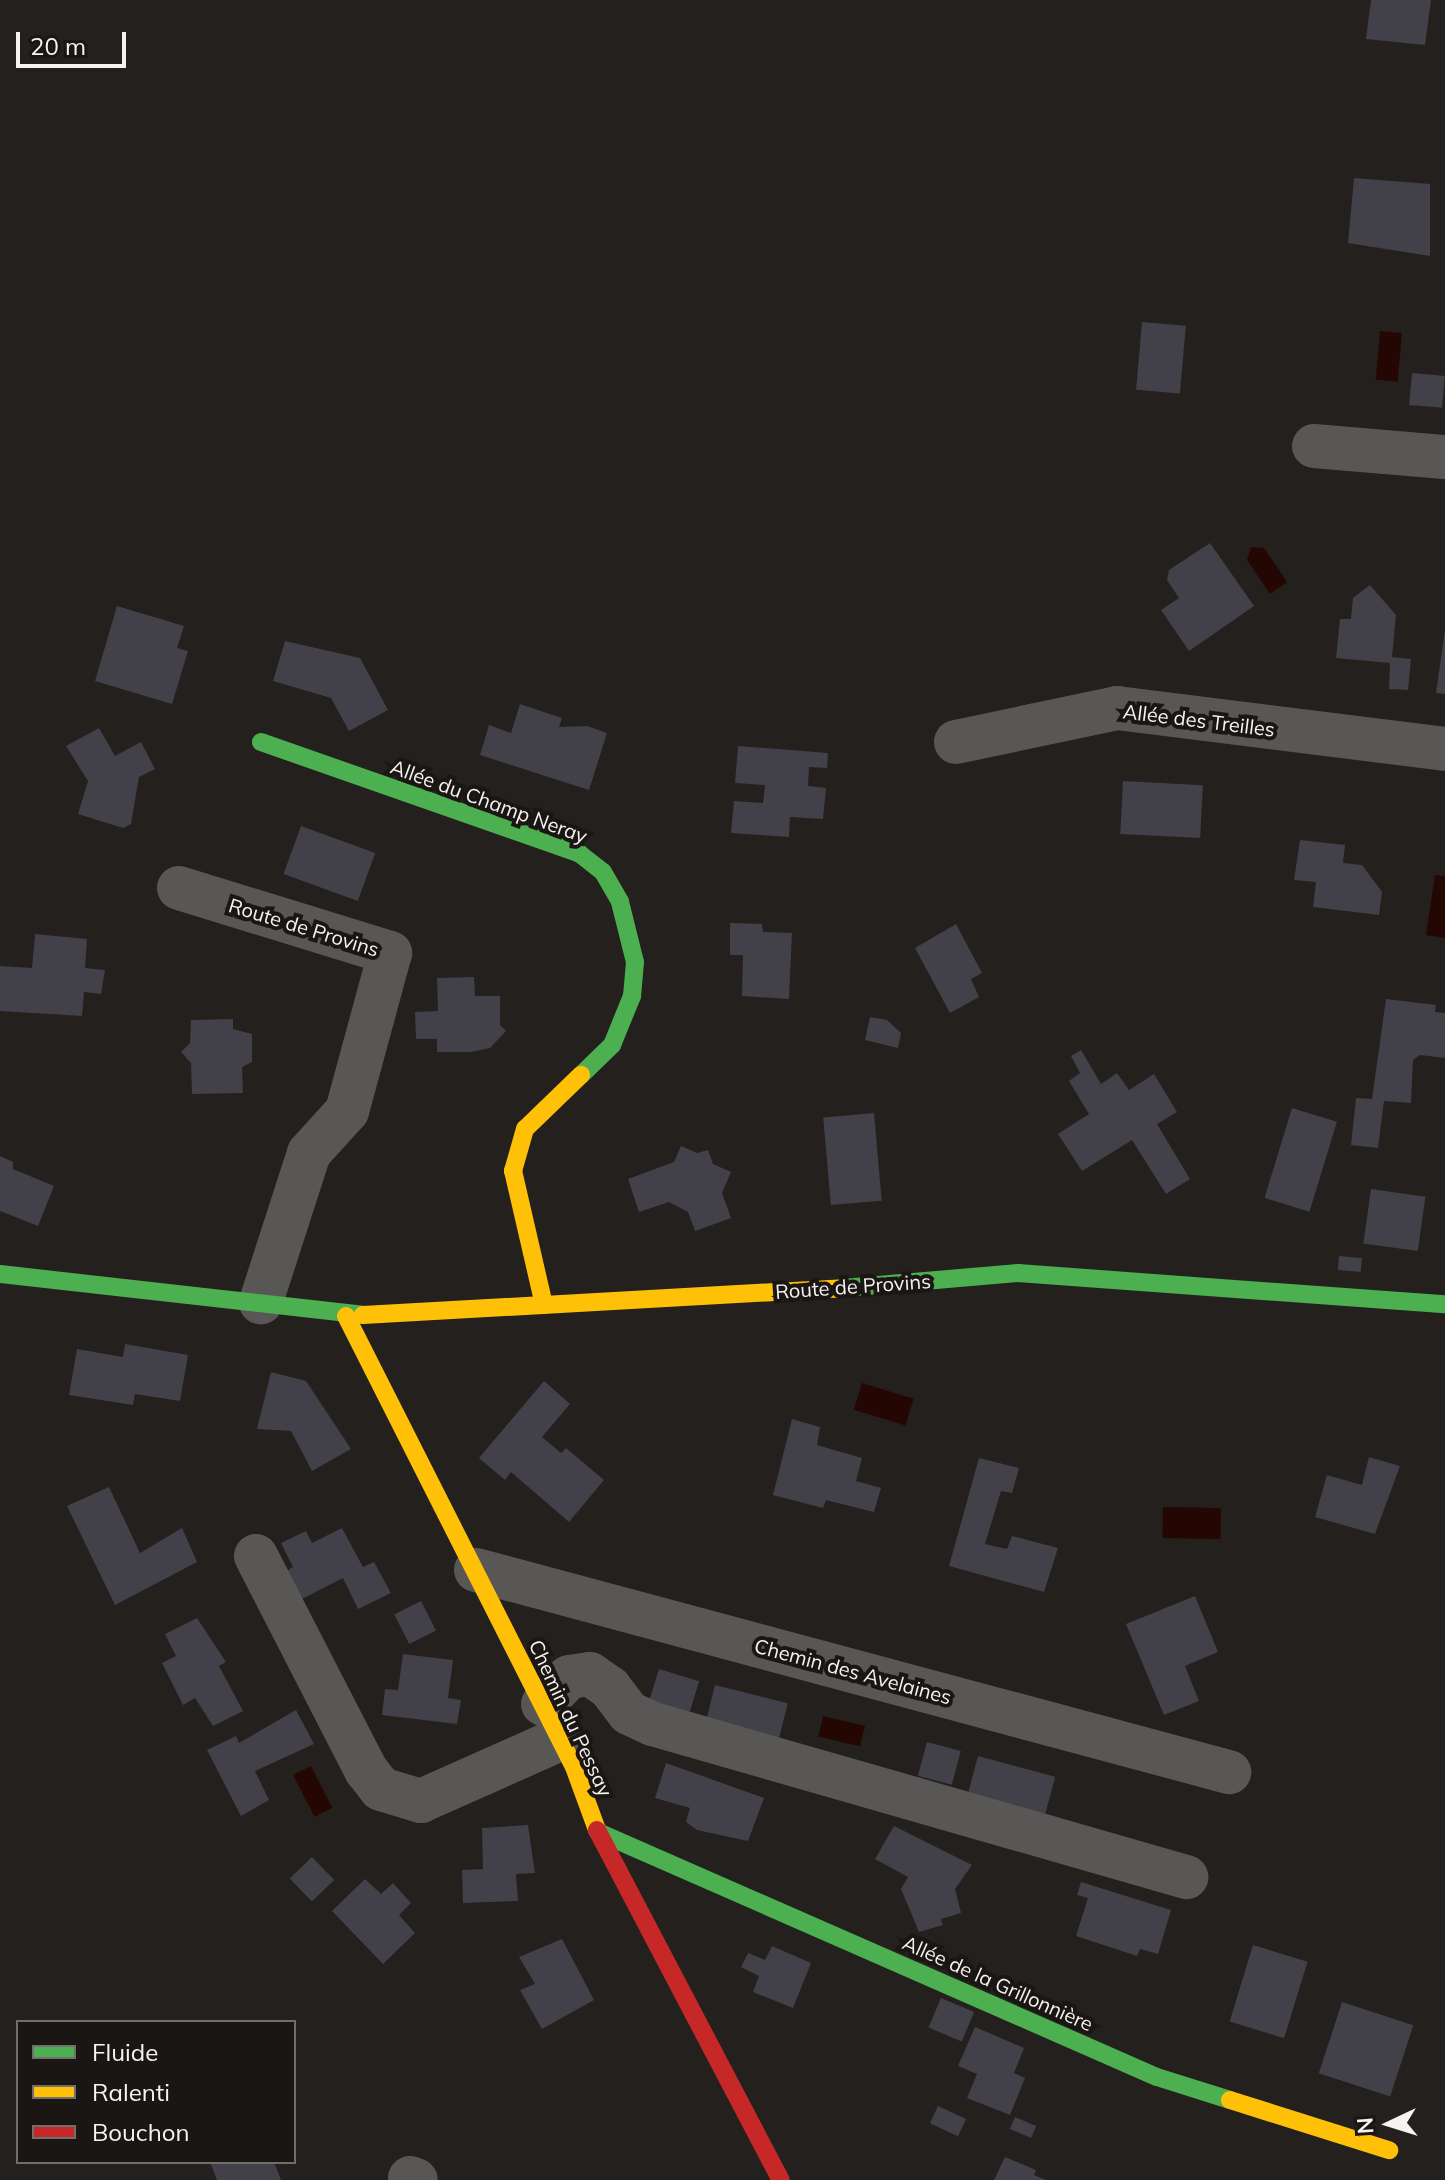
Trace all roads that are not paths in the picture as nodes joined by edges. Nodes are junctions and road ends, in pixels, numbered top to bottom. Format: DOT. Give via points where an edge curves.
graph roads {
  1 [pos="1314,446"];
  2 [pos="1445,457"];
  3 [pos="261,742"];
  4 [pos="956,742"];
  5 [pos="1445,749"];
  6 [pos="179,888"];
  7 [pos="0,1274"];
  8 [pos="261,1302"];
  9 [pos="1445,1304"];
  10 [pos="544,1305"];
  11 [pos="346,1316"];
  12 [pos="256,1556"];
  13 [pos="476,1570"];
  14 [pos="552,1722"];
  15 [pos="1229,1772"];
  16 [pos="598,1832"];
  17 [pos="1186,1877"];
  18 [pos="1389,2150"];
  19 [pos="781,2180"];
  1 -- 2 [label="street"];
  3 -- 10 [label="street, Allée du Champ Neray" via="580,854 603,872 620,902 635,962 622,1025 612,1045 525,1129 513,1171"];
  4 -- 5 [label="street, Allée des Treilles" via="1117,708"];
  6 -- 8 [label="street, Route de Provins" via="390,953 347,1111 309,1153"];
  7 -- 8 [label="street, Route de Provins"];
  8 -- 11 [label="street, Route de Provins"];
  9 -- 10 [label="street, Route de Provins" via="1018,1273"];
  10 -- 11 [label="street, Route de Provins"];
  11 -- 13 [label="street, Chemin du Pessay"];
  12 -- 14 [label="street" via="366,1770 381,1789 421,1801"];
  13 -- 14 [label="street, Chemin du Pessay"];
  13 -- 15 [label="street, Chemin des Avelaines"];
  14 -- 16 [label="street, Chemin du Pessay"];
  14 -- 17 [label="street" via="569,1677 590,1674 610,1688 629,1713 653,1724"];
  16 -- 18 [label="street, Allée de la Grillonnière" via="1157,2077"];
  16 -- 19 [label="street, Chemin du Pessay"];
}
